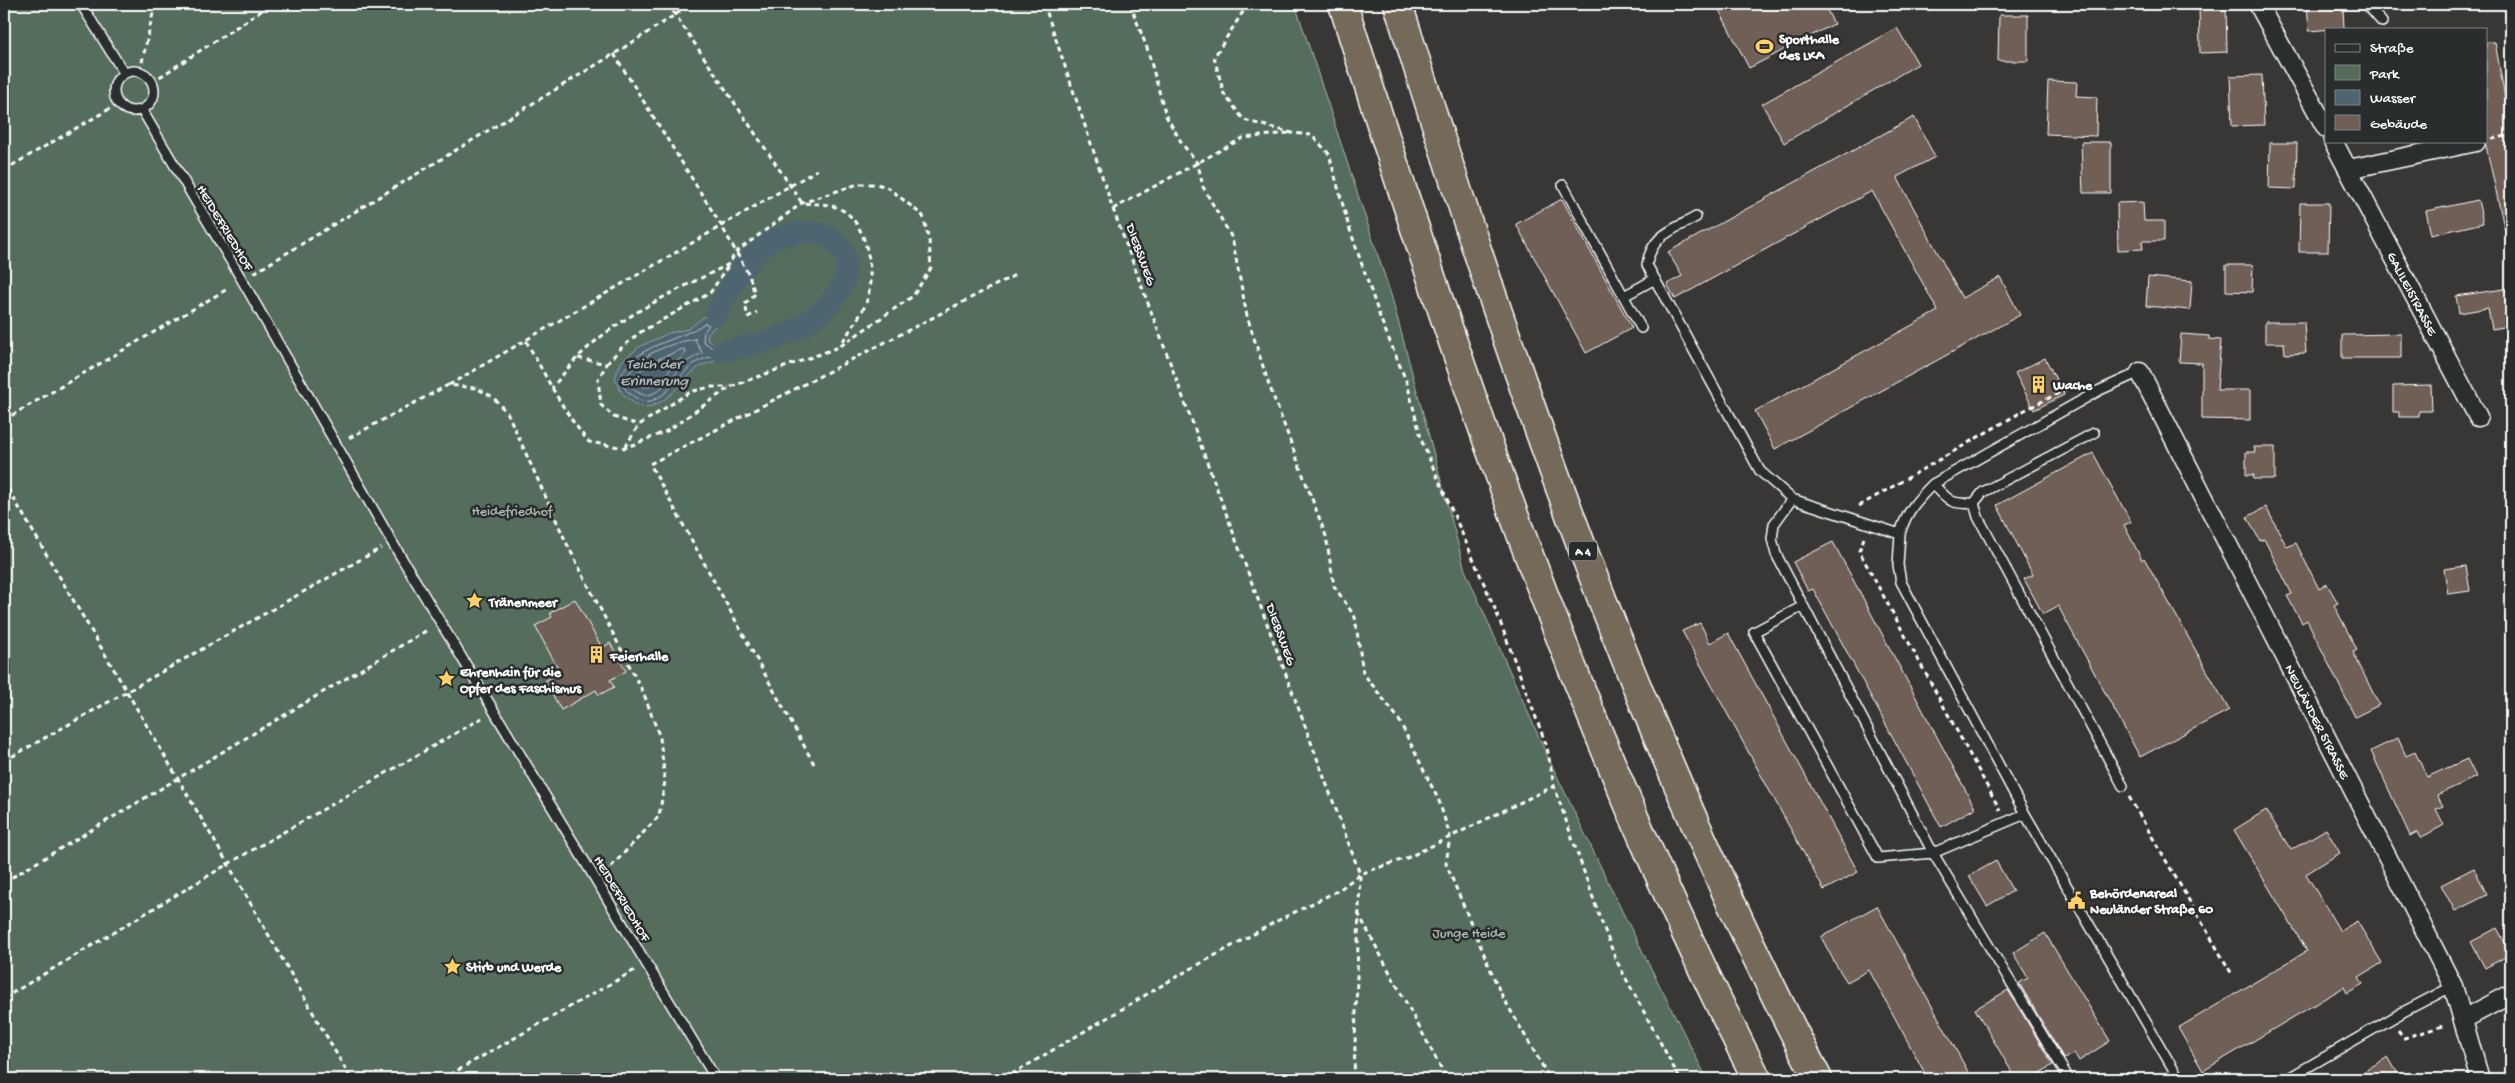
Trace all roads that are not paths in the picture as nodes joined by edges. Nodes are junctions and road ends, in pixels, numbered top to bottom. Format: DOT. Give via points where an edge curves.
graph roads {
  1 [pos="81,4"];
  2 [pos="1343,4"];
  3 [pos="1398,4"];
  4 [pos="2258,4"];
  5 [pos="2366,4"];
  6 [pos="2382,22"];
  7 [pos="124,73"];
  8 [pos="142,110"];
  9 [pos="2325,126"];
  10 [pos="2334,142"];
  11 [pos="2476,142"];
  12 [pos="2348,169"];
  13 [pos="1564,185"];
  14 [pos="1696,217"];
  15 [pos="1655,279"];
  16 [pos="1624,296"];
  17 [pos="1641,328"];
  18 [pos="2140,372"];
  19 [pos="2478,418"];
  20 [pos="2094,433"];
  21 [pos="1933,484"];
  22 [pos="1792,498"];
  23 [pos="1974,502"];
  24 [pos="1900,534"];
  25 [pos="1803,606"];
  26 [pos="2123,786"];
  27 [pos="2024,814"];
  28 [pos="1933,853"];
  29 [pos="2453,986"];
  30 [pos="2511,994"];
  31 [pos="2464,1019"];
  32 [pos="716,1079"];
  33 [pos="1757,1079"];
  34 [pos="1818,1079"];
  35 [pos="2069,1079"];
  36 [pos="2179,1079"];
  37 [pos="2287,1079"];
  38 [pos="2480,1079"];
  1 -- 7 [label="lane"];
  2 -- 33 [label="highway" via="1434,289 1549,612 1641,835"];
  3 -- 34 [label="highway, A 4" via="1497,314 1584,553 1725,888"];
  4 -- 9 [label="street"];
  5 -- 6 [label="lane"];
  7 -- 8 [label="lane" via="116,82 114,93 118,104 130,111"];
  7 -- 8 [label="lane" via="140,72 152,82 151,102"];
  8 -- 32 [label="lane, HEIDEFRIEDHOF" via="392,542"];
  10 -- 12 [label="street, GALILEISTRASSE"];
  11 -- 12 [label="street"];
  12 -- 19 [label="street, GALILEISTRASSE"];
  13 -- 16 [label="lane"];
  14 -- 15 [label="lane" via="1656,240 1649,251 1647,265"];
  15 -- 16 [label="lane"];
  15 -- 22 [label="lane" via="1760,471"];
  16 -- 17 [label="lane"];
  18 -- 21 [label="lane" via="2100,390"];
  18 -- 29 [label="street, NEULÄNDER STRASSE"];
  20 -- 23 [label="lane" via="1983,492"];
  21 -- 23 [label="lane" via="1948,501 1958,504"];
  21 -- 24 [label="lane" via="1915,501"];
  22 -- 24 [label="lane"];
  22 -- 25 [label="lane" via="1774,524 1772,539 1776,554"];
  23 -- 26 [label="lane" via="1978,517"];
  24 -- 27 [label="lane" via="1898,565 1901,582"];
  25 -- 28 [label="lane"];
  25 -- 28 [label="lane" via="1754,632 1878,858"];
  27 -- 28 [label="lane"];
  27 -- 36 [label="lane"];
  28 -- 35 [label="lane"];
  29 -- 31 [label="street, NEULÄNDER STRASSE"];
  29 -- 37 [label="lane"];
  30 -- 31 [label="street"];
  31 -- 38 [label="street, NEULÄNDER STRASSE"];
}
